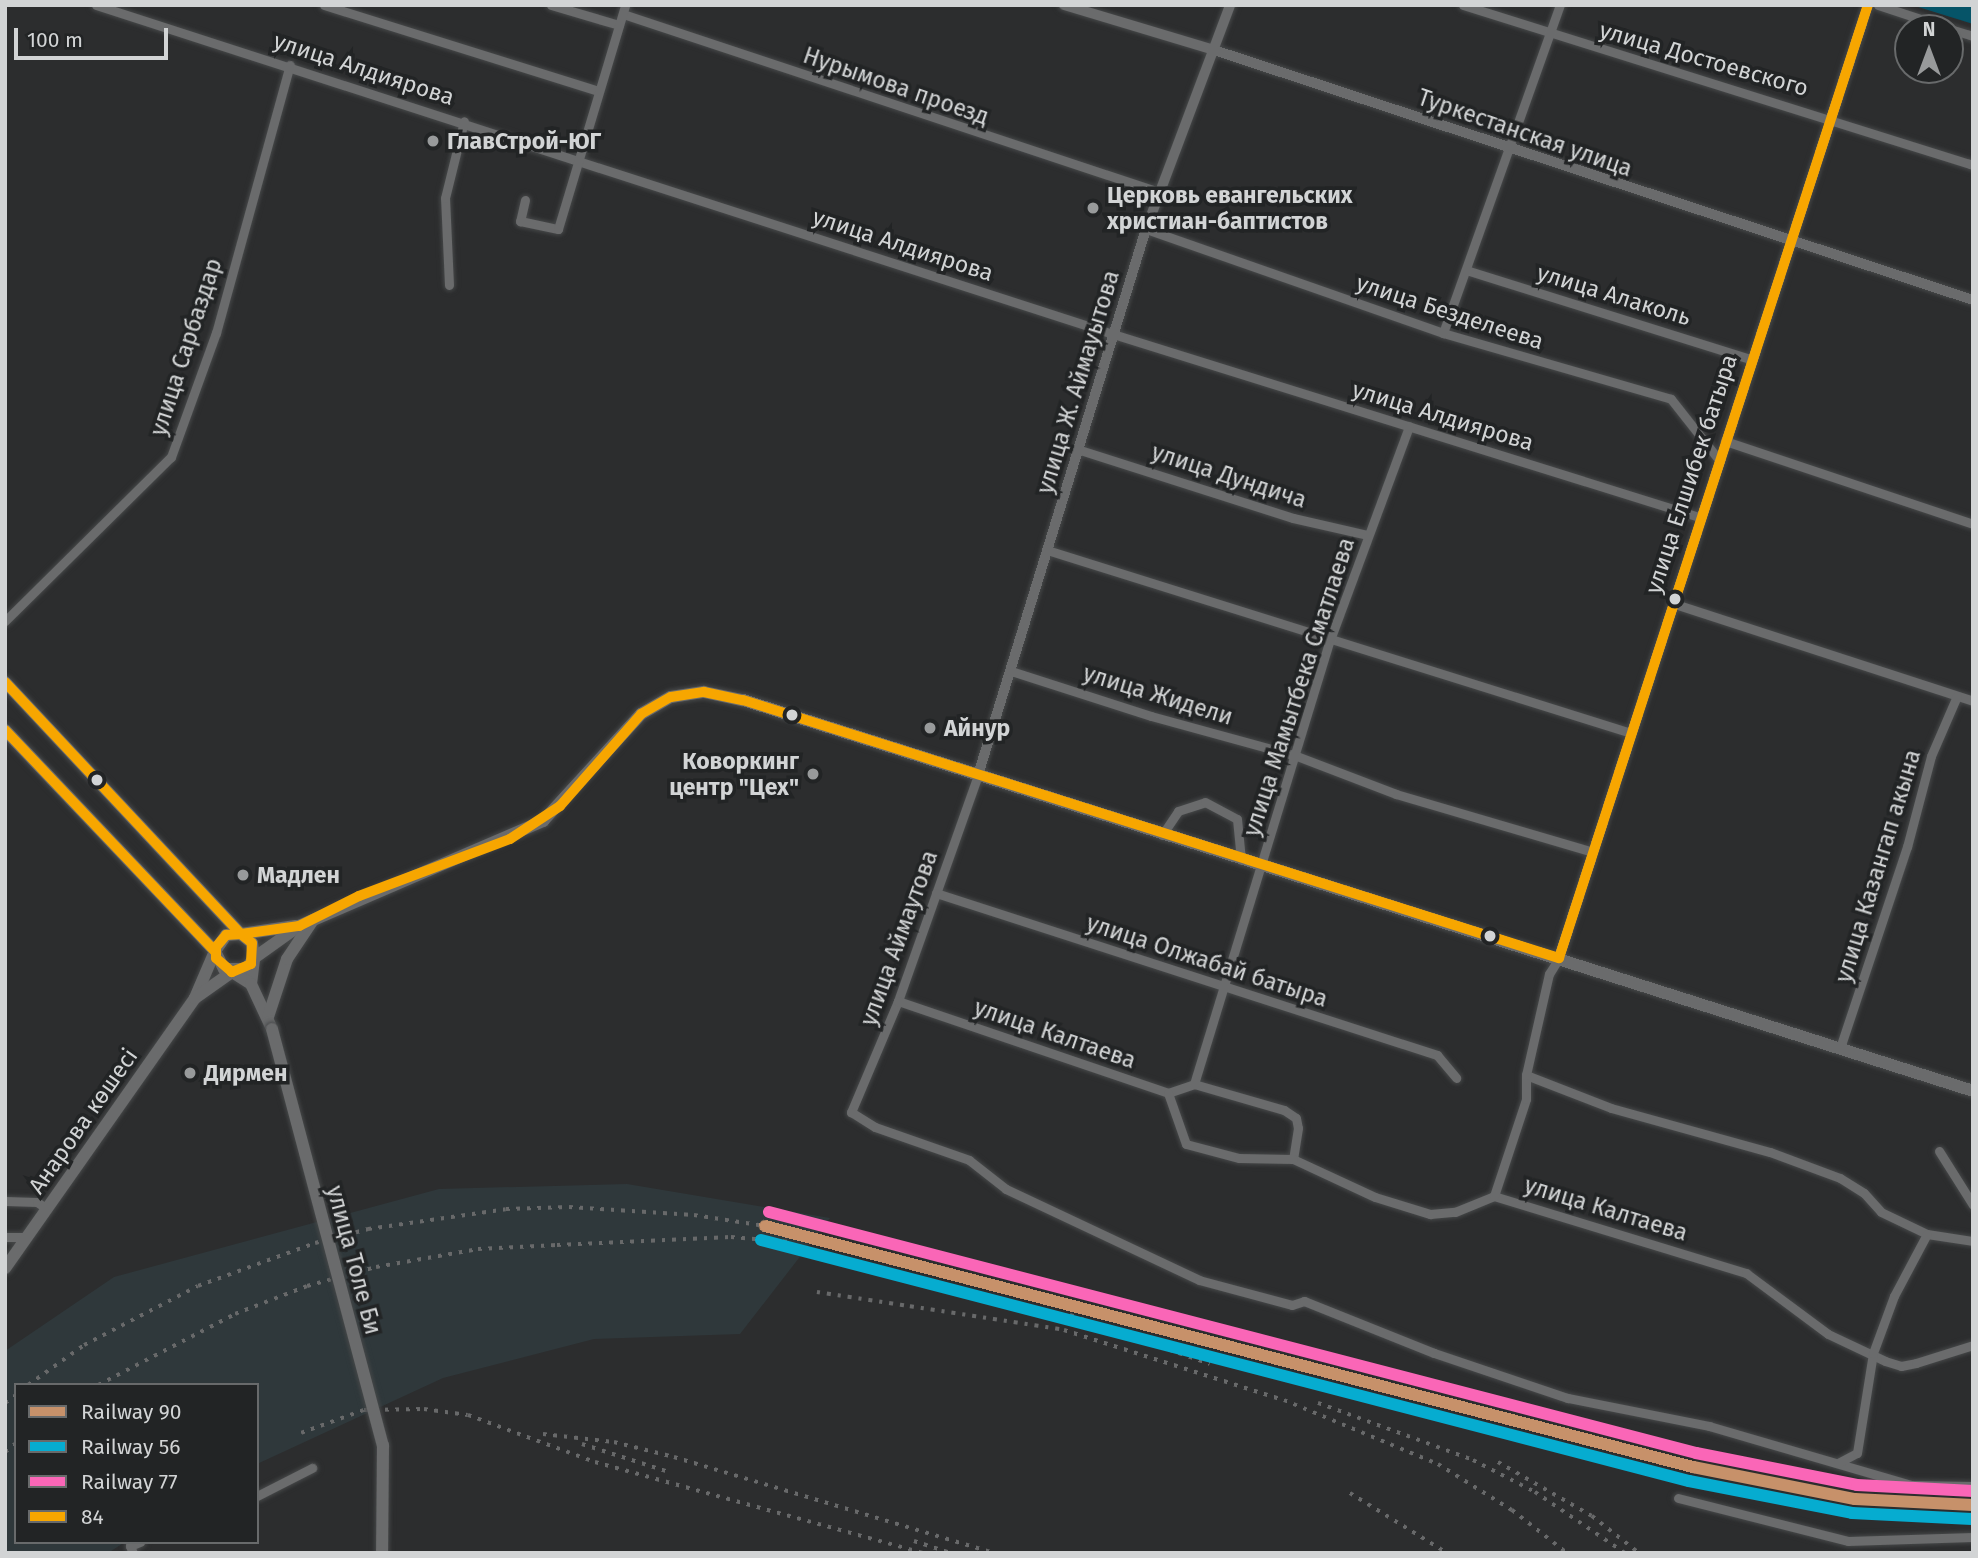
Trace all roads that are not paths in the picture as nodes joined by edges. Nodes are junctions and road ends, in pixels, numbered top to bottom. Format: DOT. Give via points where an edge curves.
graph roads {
  1 [pos="96,5"];
  2 [pos="324,5"];
  3 [pos="551,5"];
  4 [pos="1064,5"];
  5 [pos="1230,5"];
  6 [pos="1463,5"];
  7 [pos="1560,5"];
  8 [pos="1868,5"];
  9 [pos="1878,5"];
  10 [pos="624,10"];
  11 [pos="1906,14"];
  12 [pos="619,25"];
  13 [pos="1550,34"];
  14 [pos="1214,50"];
  15 [pos="290,65"];
  16 [pos="599,91"];
  17 [pos="1831,117"];
  18 [pos="464,121"];
  19 [pos="1508,151"];
  20 [pos="577,158"];
  21 [pos="1973,165"];
  22 [pos="1159,192"];
  23 [pos="525,200"];
  24 [pos="1146,229"];
  25 [pos="1789,243"];
  26 [pos="1466,270"];
  27 [pos="449,285"];
  28 [pos="1973,300"];
  29 [pos="1443,333"];
  30 [pos="1114,334"];
  31 [pos="1749,359"];
  32 [pos="1409,425"];
  33 [pos="1725,441"];
  34 [pos="1080,450"];
  35 [pos="1718,460"];
  36 [pos="1699,517"];
  37 [pos="1973,524"];
  38 [pos="1368,536"];
  39 [pos="1047,550"];
  40 [pos="1672,603"];
  41 [pos="5,621"];
  42 [pos="1330,640"];
  43 [pos="1011,671"];
  44 [pos="5,682"];
  45 [pos="1957,696"];
  46 [pos="1973,701"];
  47 [pos="5,730"];
  48 [pos="1631,733"];
  49 [pos="1294,755"];
  50 [pos="978,775"];
  51 [pos="1162,835"];
  52 [pos="1592,852"];
  53 [pos="1241,860"];
  54 [pos="1261,867"];
  55 [pos="936,893"];
  56 [pos="315,918"];
  57 [pos="299,926"];
  58 [pos="241,934"];
  59 [pos="215,951"];
  60 [pos="254,958"];
  61 [pos="1559,958"];
  62 [pos="232,972"];
  63 [pos="251,984"];
  64 [pos="1224,986"];
  65 [pos="195,998"];
  66 [pos="898,1001"];
  67 [pos="270,1023"];
  68 [pos="1840,1048"];
  69 [pos="1526,1075"];
  70 [pos="1456,1078"];
  71 [pos="1194,1084"];
  72 [pos="1973,1091"];
  73 [pos="1168,1093"];
  74 [pos="1939,1151"];
  75 [pos="1293,1159"];
  76 [pos="1494,1196"];
  77 [pos="5,1201"];
  78 [pos="1973,1205"];
  79 [pos="47,1209"];
  80 [pos="1927,1234"];
  81 [pos="5,1237"];
  82 [pos="27,1237"];
  83 [pos="1973,1241"];
  84 [pos="5,1268"];
  85 [pos="1973,1345"];
  86 [pos="1873,1353"];
  87 [pos="1838,1463"];
  88 [pos="313,1468"];
  89 [pos="1973,1486"];
  90 [pos="259,1495"];
  91 [pos="1678,1498"];
  92 [pos="1973,1537"];
  93 [pos="382,1553"];
  1 -- 15 [label="street, улица Алдиярова"];
  2 -- 16 [label="street"];
  3 -- 12 [label="street"];
  4 -- 14 [label="street, Туркестанская улица"];
  5 -- 14 [label="street, улица Ж. Аймауытова"];
  6 -- 13 [label="street, улица Достоевского"];
  7 -- 13 [label="street"];
  8 -- 17 [label="street, улица Елшибек батыра"];
  9 -- 11 [label="street"];
  10 -- 12 [label="street"];
  10 -- 22 [label="street, Нурымова проезд"];
  12 -- 16 [label="street"];
  13 -- 17 [label="street, улица Достоевского"];
  13 -- 19 [label="street"];
  14 -- 19 [label="street, Туркестанская улица"];
  14 -- 22 [label="street, улица Ж. Аймауытова"];
  15 -- 18 [label="street, улица Алдиярова"];
  15 -- 41 [label="street, улица Сарбаздар" via="216,333 171,457"];
  16 -- 20 [label="street"];
  17 -- 21 [label="street, улица Достоевского"];
  17 -- 25 [label="street, улица Елшибек батыра"];
  18 -- 20 [label="street, улица Алдиярова"];
  18 -- 27 [label="street" via="446,198"];
  19 -- 25 [label="street, Туркестанская улица"];
  19 -- 26 [label="street"];
  20 -- 23 [label="street" via="558,229 520,221"];
  20 -- 30 [label="street, улица Алдиярова"];
  22 -- 24 [label="street, улица Ж. Аймауытова"];
  24 -- 29 [label="street, улица Безделеева"];
  24 -- 30 [label="street, улица Ж. Аймауытова"];
  25 -- 28 [label="street, Туркестанская улица"];
  25 -- 31 [label="street, улица Елшибек батыра"];
  26 -- 29 [label="street"];
  26 -- 31 [label="street, улица Алаколь"];
  29 -- 35 [label="street, улица Безделеева" via="1671,399"];
  30 -- 32 [label="street, улица Алдиярова"];
  30 -- 34 [label="street, улица Ж. Аймауытова"];
  31 -- 33 [label="street, улица Елшибек батыра"];
  32 -- 36 [label="street, улица Алдиярова"];
  32 -- 38 [label="street, улица Мамытбека Сматлаева"];
  33 -- 35 [label="street, улица Елшибек батыра"];
  33 -- 37 [label="street"];
  34 -- 38 [label="street, улица Дундича" via="1293,518"];
  34 -- 39 [label="street, улица Ж. Аймауытова"];
  35 -- 36 [label="street, улица Елшибек батыра"];
  36 -- 40 [label="street, улица Елшибек батыра"];
  38 -- 42 [label="street, улица Мамытбека Сматлаева"];
  39 -- 42 [label="street"];
  39 -- 43 [label="street, улица Ж. Аймауытова"];
  40 -- 45 [label="street"];
  40 -- 48 [label="street, улица Елшибек батыра"];
  42 -- 48 [label="street"];
  42 -- 49 [label="street, улица Мамытбека Сматлаева"];
  43 -- 49 [label="street, улица Жидели"];
  43 -- 50 [label="street, улица Ж. Аймауытова"];
  44 -- 58 [label="main road"];
  45 -- 46 [label="street"];
  45 -- 68 [label="street, улица Казангап акына" via="1931,756 1907,847"];
  47 -- 59 [label="main road"];
  48 -- 52 [label="street, улица Елшибек батыра"];
  49 -- 52 [label="street, улица Жидели" via="1396,794"];
  49 -- 54 [label="street, улица Мамытбека Сматлаева"];
  50 -- 51 [label="main road"];
  50 -- 55 [label="street, улица Аймаутова"];
  50 -- 56 [label="main road" via="743,699 682,693 641,714 543,821 510,839"];
  51 -- 53 [label="main road"];
  51 -- 53 [label="street" via="1178,811 1205,802 1237,819"];
  52 -- 61 [label="street, улица Елшибек батыра"];
  53 -- 54 [label="main road"];
  54 -- 61 [label="main road"];
  54 -- 64 [label="street, улица Мамытбека Сматлаева"];
  55 -- 64 [label="street, улица Олжабай батыра"];
  55 -- 66 [label="street, улица Аймаутова"];
  56 -- 57 [label="main road"];
  56 -- 67 [label="main road" via="287,959"];
  57 -- 58 [label="main road"];
  57 -- 60 [label="main road"];
  58 -- 59 [label="main road" via="226,935"];
  58 -- 60 [label="main road" via="252,943"];
  59 -- 62 [label="main road" via="218,964"];
  59 -- 65 [label="main road"];
  60 -- 62 [label="main road" via="246,969"];
  60 -- 63 [label="main road"];
  61 -- 68 [label="main road"];
  61 -- 69 [label="street" via="1549,974"];
  62 -- 63 [label="main road"];
  62 -- 65 [label="main road"];
  63 -- 67 [label="main road, улица Толе Би"];
  64 -- 70 [label="street, улица Олжабай батыра" via="1437,1055"];
  64 -- 71 [label="street, улица Мамытбека Сматлаева"];
  65 -- 79 [label="main road, Анарова көшесі"];
  66 -- 73 [label="street, улица Калтаева"];
  66 -- 87 [label="street, улица Аймаутова" via="851,1112 875,1127 970,1160 1006,1189 1199,1280 1292,1305 1304,1301 1434,1353 1568,1398 1709,1426"];
  67 -- 93 [label="main road, улица Толе Би, bridge" via="383,1445"];
  68 -- 72 [label="main road"];
  69 -- 76 [label="street" via="1525,1099"];
  69 -- 80 [label="street" via="1611,1108 1770,1152 1840,1178 1864,1193 1881,1212"];
  71 -- 73 [label="street"];
  71 -- 75 [label="street" via="1284,1110 1296,1118"];
  73 -- 75 [label="street" via="1186,1144 1239,1158"];
  74 -- 78 [label="street"];
  75 -- 76 [label="street, улица Калтаева" via="1375,1197 1430,1214 1455,1212"];
  76 -- 86 [label="street, улица Калтаева" via="1746,1273 1828,1334"];
  77 -- 79 [label="street" via="37,1202"];
  79 -- 82 [label="main road, Анарова көшесі"];
  80 -- 83 [label="street"];
  80 -- 86 [label="street" via="1894,1296"];
  81 -- 82 [label="street"];
  82 -- 84 [label="main road, Анарова көшесі"];
  85 -- 86 [label="street, улица Калтаева" via="1901,1366"];
  86 -- 87 [label="street" via="1857,1453"];
  87 -- 89 [label="street" via="1911,1485"];
  88 -- 90 [label="street"];
  91 -- 92 [label="street" via="1848,1541"];
}
